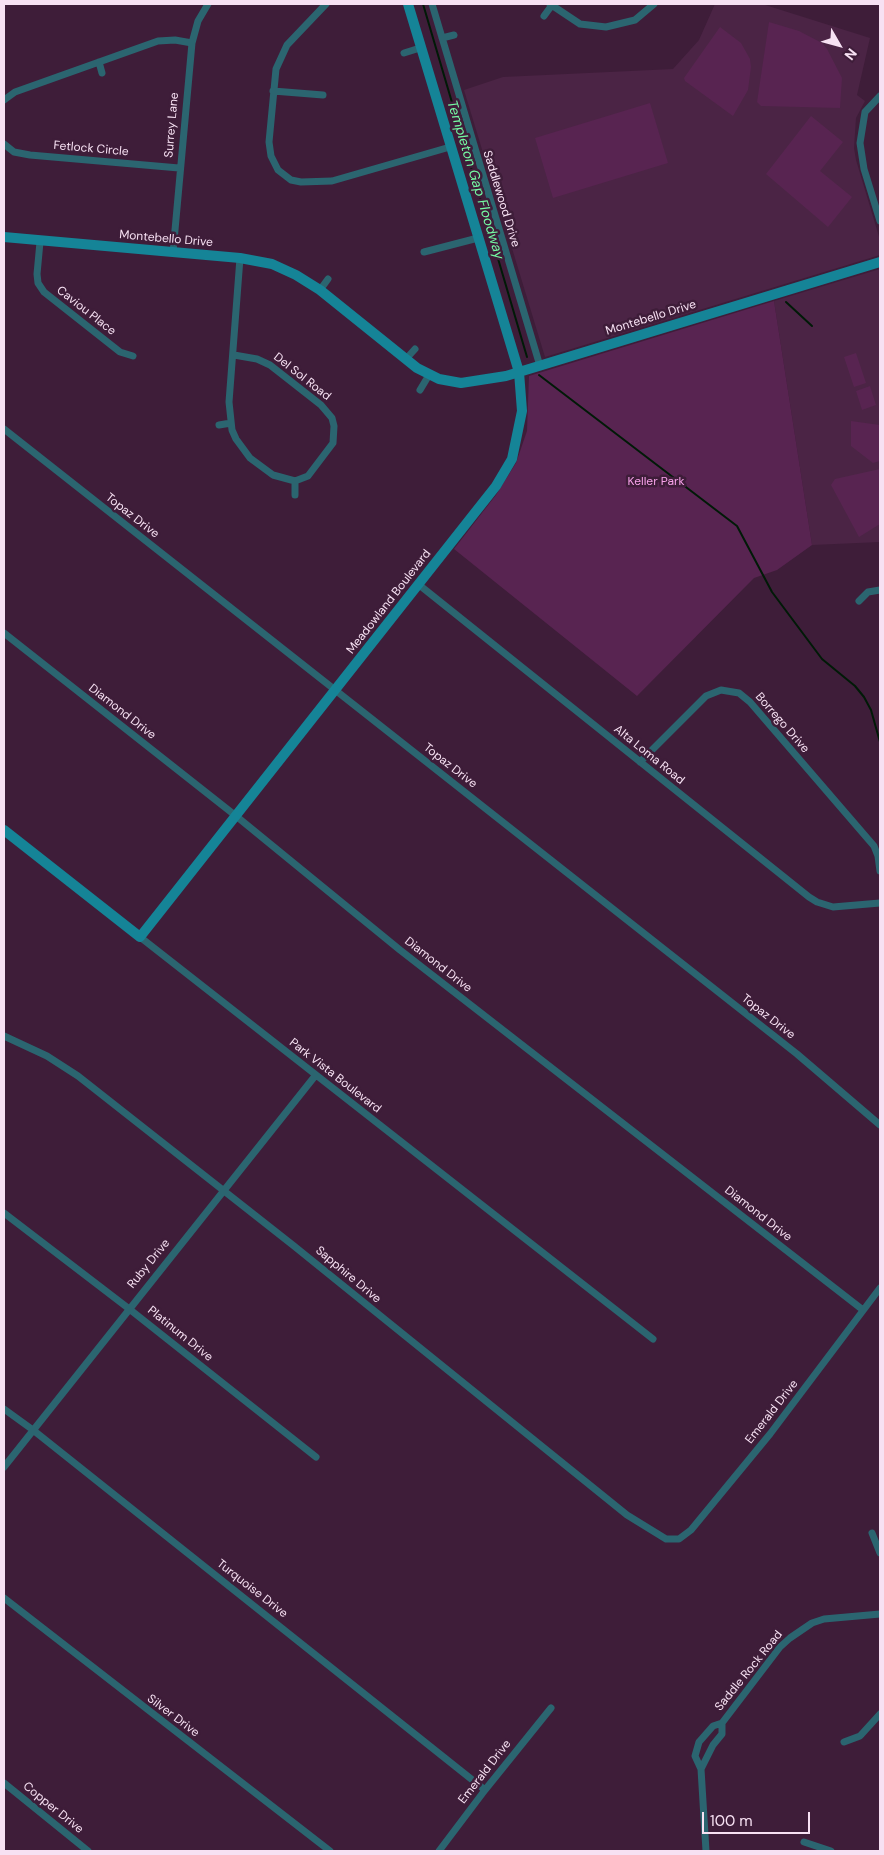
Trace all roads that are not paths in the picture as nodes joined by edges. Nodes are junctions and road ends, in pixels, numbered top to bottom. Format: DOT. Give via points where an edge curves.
graph roads {
  1 [pos="208,4"];
  2 [pos="326,4"];
  3 [pos="408,4"];
  4 [pos="432,4"];
  5 [pos="551,4"];
  6 [pos="654,4"];
  7 [pos="544,16"];
  8 [pos="454,35"];
  9 [pos="442,38"];
  10 [pos="192,43"];
  11 [pos="420,48"];
  12 [pos="404,53"];
  13 [pos="99,62"];
  14 [pos="102,73"];
  15 [pos="273,91"];
  16 [pos="323,95"];
  17 [pos="880,96"];
  18 [pos="4,100"];
  19 [pos="4,144"];
  20 [pos="450,147"];
  21 [pos="179,168"];
  22 [pos="880,221"];
  23 [pos="4,237"];
  24 [pos="478,238"];
  25 [pos="40,242"];
  26 [pos="173,252"];
  27 [pos="424,252"];
  28 [pos="240,258"];
  29 [pos="880,262"];
  30 [pos="328,279"];
  31 [pos="320,290"];
  32 [pos="415,349"];
  33 [pos="234,355"];
  34 [pos="133,356"];
  35 [pos="406,359"];
  36 [pos="540,366"];
  37 [pos="518,372"];
  38 [pos="429,375"];
  39 [pos="420,390"];
  40 [pos="231,423"];
  41 [pos="219,425"];
  42 [pos="4,429"];
  43 [pos="295,481"];
  44 [pos="295,495"];
  45 [pos="418,584"];
  46 [pos="880,590"];
  47 [pos="859,601"];
  48 [pos="4,632"];
  49 [pos="335,690"];
  50 [pos="640,762"];
  51 [pos="236,816"];
  52 [pos="4,830"];
  53 [pos="880,871"];
  54 [pos="880,903"];
  55 [pos="140,937"];
  56 [pos="4,1036"];
  57 [pos="314,1076"];
  58 [pos="880,1125"];
  59 [pos="223,1190"];
  60 [pos="4,1213"];
  61 [pos="880,1288"];
  62 [pos="128,1308"];
  63 [pos="863,1310"];
  64 [pos="653,1338"];
  65 [pos="4,1409"];
  66 [pos="33,1430"];
  67 [pos="316,1457"];
  68 [pos="4,1467"];
  69 [pos="872,1533"];
  70 [pos="672,1539"];
  71 [pos="880,1553"];
  72 [pos="4,1598"];
  73 [pos="880,1614"];
  74 [pos="551,1708"];
  75 [pos="880,1714"];
  76 [pos="722,1723"];
  77 [pos="844,1742"];
  78 [pos="701,1769"];
  79 [pos="4,1783"];
  80 [pos="485,1790"];
  81 [pos="804,1842"];
  82 [pos="820,1849"];
  83 [pos="88,1851"];
  84 [pos="330,1851"];
  85 [pos="439,1851"];
  86 [pos="706,1851"];
  87 [pos="831,1851"];
  1 -- 10 [label="street, Surrey Lane" via="198,21"];
  2 -- 15 [label="street" via="282,52"];
  3 -- 11 [label="street, Meadowland Boulevard"];
  4 -- 9 [label="street, Saddlewood Drive"];
  5 -- 6 [label="street" via="580,24 606,27 636,20"];
  5 -- 7 [label="street"];
  8 -- 9 [label="street"];
  9 -- 36 [label="street, Saddlewood Drive"];
  10 -- 13 [label="street" via="158,41"];
  10 -- 21 [label="street, Surrey Lane"];
  11 -- 12 [label="street"];
  11 -- 20 [label="street, Meadowland Boulevard"];
  13 -- 14 [label="street"];
  13 -- 18 [label="street" via="16,92"];
  15 -- 16 [label="street"];
  15 -- 20 [label="street" via="270,156 278,170 291,180 310,183 342,179"];
  17 -- 22 [label="street" via="865,112 860,143 864,169"];
  19 -- 21 [label="street, Fetlock Circle" via="14,152 30,155"];
  20 -- 24 [label="street, Meadowland Boulevard"];
  21 -- 26 [label="street, Surrey Lane"];
  23 -- 25 [label="street, Montebello Drive"];
  24 -- 27 [label="street"];
  24 -- 37 [label="street, Meadowland Boulevard"];
  25 -- 26 [label="street, Montebello Drive"];
  25 -- 34 [label="street, Caviou Place" via="38,282 44,292 120,352"];
  26 -- 28 [label="street, Montebello Drive"];
  28 -- 31 [label="street, Montebello Drive" via="282,268"];
  28 -- 33 [label="street"];
  29 -- 36 [label="street, Montebello Drive"];
  30 -- 31 [label="street"];
  31 -- 35 [label="street, Montebello Drive"];
  32 -- 35 [label="street"];
  33 -- 40 [label="street" via="229,402"];
  33 -- 43 [label="street, Del Sol Road" via="270,365 321,404 332,418 334,434 329,450 308,476"];
  35 -- 38 [label="street, Montebello Drive"];
  36 -- 37 [label="street, Montebello Drive"];
  37 -- 38 [label="street, Montebello Drive" via="494,380 461,383"];
  37 -- 45 [label="street, Meadowland Boulevard" via="522,411 512,459 496,486"];
  38 -- 39 [label="street"];
  40 -- 41 [label="street"];
  40 -- 43 [label="street" via="236,439 250,458 279,479"];
  42 -- 49 [label="street, Topaz Drive"];
  43 -- 44 [label="street"];
  45 -- 49 [label="street, Meadowland Boulevard"];
  45 -- 50 [label="street, Alta Loma Road"];
  46 -- 47 [label="street" via="868,592"];
  48 -- 51 [label="street, Diamond Drive"];
  49 -- 51 [label="street, Meadowland Boulevard"];
  49 -- 58 [label="street, Topaz Drive" via="789,1048"];
  50 -- 53 [label="street, Borrego Drive" via="706,696 721,690 739,693 874,846"];
  50 -- 54 [label="street, Alta Loma Road" via="817,902 843,907"];
  51 -- 55 [label="street, Meadowland Boulevard"];
  51 -- 63 [label="street, Diamond Drive" via="400,950"];
  52 -- 55 [label="street, Park Vista Boulevard"];
  55 -- 57 [label="street, Park Vista Boulevard"];
  56 -- 59 [label="street, Sapphire Drive" via="47,1056 78,1076"];
  57 -- 59 [label="street, Ruby Drive"];
  57 -- 64 [label="street, Park Vista Boulevard"];
  59 -- 62 [label="street, Ruby Drive"];
  59 -- 70 [label="street, Sapphire Drive" via="627,1515 660,1537"];
  60 -- 62 [label="street, Platinum Drive"];
  61 -- 63 [label="street, Emerald Drive"];
  62 -- 66 [label="street, Ruby Drive"];
  62 -- 67 [label="street, Platinum Drive"];
  63 -- 70 [label="street, Emerald Drive" via="814,1377 691,1530 679,1539"];
  65 -- 66 [label="street, Turquoise Drive"];
  66 -- 68 [label="street, Ruby Drive"];
  66 -- 80 [label="street, Turquoise Drive"];
  69 -- 71 [label="street"];
  72 -- 84 [label="street, Silver Drive"];
  73 -- 76 [label="street, Saddle Rock Road" via="834,1617 800,1630 780,1647"];
  74 -- 80 [label="street, Emerald Drive"];
  75 -- 77 [label="street" via="860,1736"];
  76 -- 78 [label="street, Saddle Rock Road" via="722,1734"];
  76 -- 78 [label="street, Saddle Rock Road" via="713,1726 696,1749 695,1756"];
  78 -- 86 [label="street, Saddle Rock Road"];
  79 -- 83 [label="street, Copper Drive"];
  80 -- 85 [label="street, Emerald Drive"];
  81 -- 82 [label="street"];
  82 -- 87 [label="street"];
}
